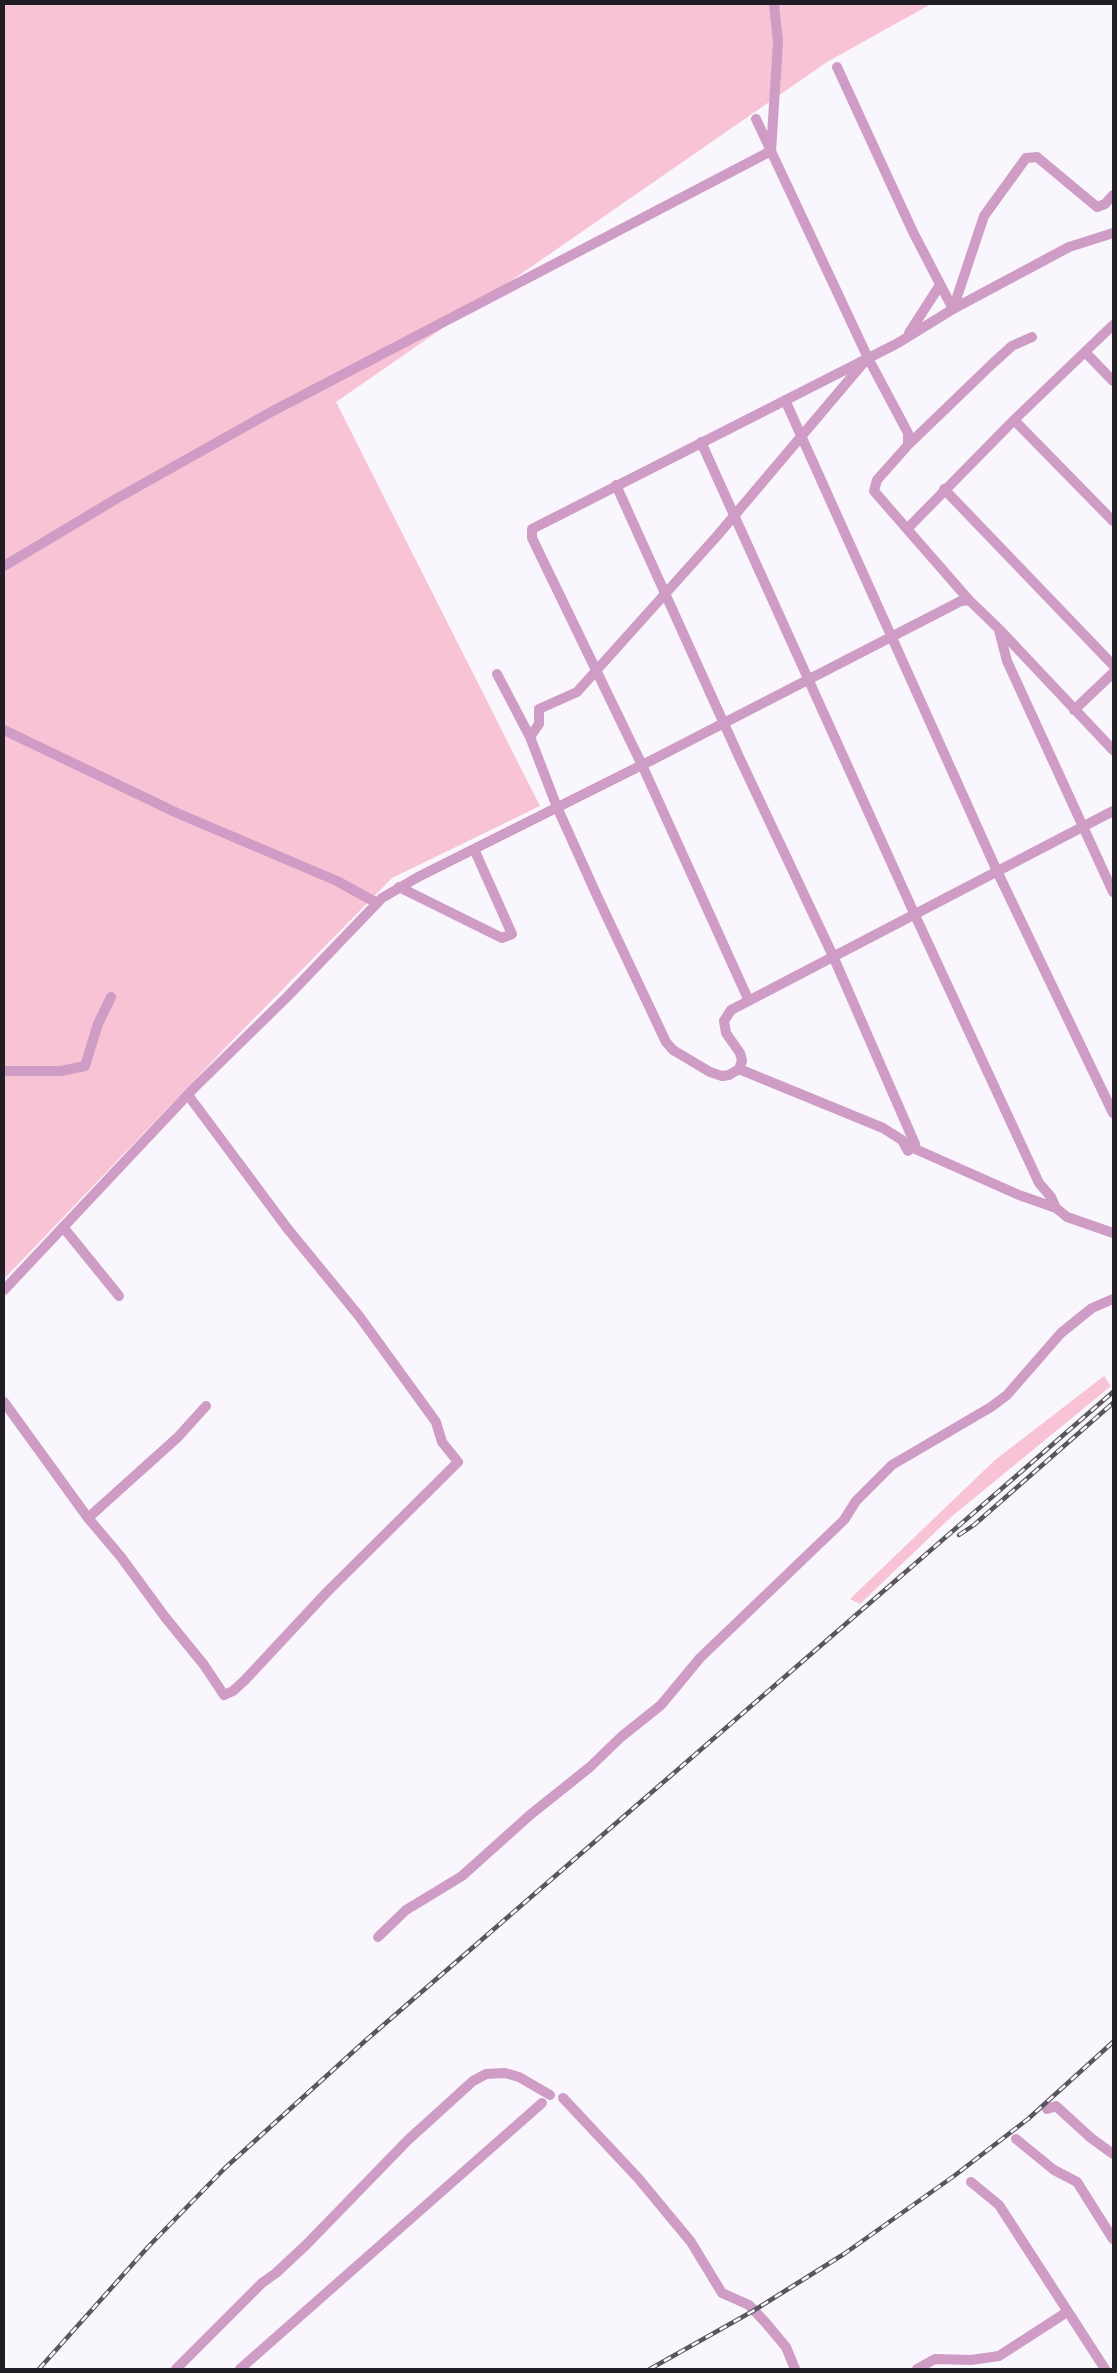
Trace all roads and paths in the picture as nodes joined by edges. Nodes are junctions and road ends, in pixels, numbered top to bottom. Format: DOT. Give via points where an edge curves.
graph roads {
  1 [pos="774,4"];
  2 [pos="837,66"];
  3 [pos="756,119"];
  4 [pos="771,151"];
  5 [pos="1113,195"];
  6 [pos="1113,234"];
  7 [pos="940,285"];
  8 [pos="953,309"];
  9 [pos="1113,326"];
  10 [pos="907,336"];
  11 [pos="1032,337"];
  12 [pos="1085,352"];
  13 [pos="868,358"];
  14 [pos="1113,381"];
  15 [pos="784,400"];
  16 [pos="1014,420"];
  17 [pos="801,437"];
  18 [pos="701,442"];
  19 [pos="908,444"];
  20 [pos="616,485"];
  21 [pos="944,489"];
  22 [pos="734,516"];
  23 [pos="1113,521"];
  24 [pos="907,529"];
  25 [pos="4,566"];
  26 [pos="665,594"];
  27 [pos="969,600"];
  28 [pos="999,630"];
  29 [pos="890,636"];
  30 [pos="1113,665"];
  31 [pos="596,670"];
  32 [pos="1113,673"];
  33 [pos="497,674"];
  34 [pos="808,678"];
  35 [pos="1074,710"];
  36 [pos="723,722"];
  37 [pos="4,730"];
  38 [pos="530,737"];
  39 [pos="1113,750"];
  40 [pos="642,765"];
  41 [pos="557,807"];
  42 [pos="1113,811"];
  43 [pos="1083,827"];
  44 [pos="474,849"];
  45 [pos="997,871"];
  46 [pos="399,887"];
  47 [pos="1113,892"];
  48 [pos="377,903"];
  49 [pos="914,913"];
  50 [pos="833,956"];
  51 [pos="111,997"];
  52 [pos="749,1001"];
  53 [pos="739,1068"];
  54 [pos="4,1071"];
  55 [pos="188,1094"];
  56 [pos="1113,1113"];
  57 [pos="913,1148"];
  58 [pos="1056,1208"];
  59 [pos="64,1227"];
  60 [pos="1113,1233"];
  61 [pos="4,1290"];
  62 [pos="118,1296"];
  63 [pos="1113,1298"];
  64 [pos="4,1402"];
  65 [pos="206,1406"];
  66 [pos="88,1518"];
  67 [pos="378,1937"];
  68 [pos="550,2096"];
  69 [pos="564,2098"];
  70 [pos="542,2103"];
  71 [pos="1047,2109"];
  72 [pos="1016,2139"];
  73 [pos="1113,2154"];
  74 [pos="971,2182"];
  75 [pos="1113,2239"];
  76 [pos="1067,2312"];
  77 [pos="176,2369"];
  78 [pos="240,2369"];
  79 [pos="794,2369"];
  80 [pos="917,2369"];
  81 [pos="1105,2369"];
  1 -- 4 [label="street" via="778,42"];
  2 -- 7 [label="street"];
  3 -- 4 [label="street"];
  4 -- 13 [label="street"];
  4 -- 25 [label="street" via="271,412"];
  5 -- 8 [label="street" via="1097,207 1037,157 1026,158 984,216"];
  6 -- 8 [label="street" via="1069,247"];
  7 -- 8 [label="street"];
  7 -- 10 [label="street"];
  8 -- 10 [label="street"];
  9 -- 12 [label="street"];
  10 -- 13 [label="street"];
  11 -- 19 [label="street" via="1005,352"];
  12 -- 14 [label="street"];
  12 -- 16 [label="street"];
  13 -- 15 [label="street"];
  13 -- 17 [label="street"];
  13 -- 19 [label="street" via="908,433"];
  15 -- 17 [label="street"];
  15 -- 18 [label="street"];
  16 -- 21 [label="street"];
  16 -- 23 [label="street"];
  17 -- 22 [label="street"];
  17 -- 29 [label="street"];
  18 -- 20 [label="street"];
  18 -- 22 [label="street"];
  19 -- 24 [label="street" via="876,480 874,491"];
  20 -- 26 [label="street"];
  20 -- 31 [label="street" via="532,530 531,534"];
  21 -- 24 [label="street"];
  21 -- 30 [label="street"];
  22 -- 26 [label="street"];
  22 -- 34 [label="street"];
  24 -- 27 [label="street"];
  26 -- 31 [label="street"];
  26 -- 36 [label="street"];
  27 -- 28 [label="street"];
  27 -- 29 [label="street"];
  28 -- 35 [label="street"];
  28 -- 43 [label="street" via="1007,661"];
  29 -- 34 [label="street"];
  29 -- 45 [label="street"];
  31 -- 38 [label="street" via="577,692 539,709 539,724"];
  31 -- 40 [label="street"];
  32 -- 35 [label="street"];
  33 -- 38 [label="street"];
  34 -- 36 [label="street"];
  34 -- 49 [label="street"];
  35 -- 39 [label="street"];
  36 -- 40 [label="street"];
  36 -- 50 [label="street"];
  37 -- 48 [label="street" via="177,813 337,882"];
  38 -- 41 [label="street"];
  40 -- 41 [label="street"];
  40 -- 52 [label="street"];
  41 -- 44 [label="street"];
  41 -- 53 [label="street" via="666,1042 673,1050 710,1072 730,1075"];
  42 -- 43 [label="street"];
  43 -- 45 [label="street"];
  43 -- 47 [label="street"];
  44 -- 46 [label="street"];
  44 -- 46 [label="street" via="512,934 502,938"];
  45 -- 49 [label="street"];
  45 -- 56 [label="street"];
  46 -- 48 [label="street"];
  48 -- 55 [label="street"];
  49 -- 50 [label="street"];
  49 -- 58 [label="street" via="1039,1183"];
  50 -- 52 [label="street"];
  50 -- 57 [label="street" via="914,1140"];
  51 -- 54 [label="street" via="98,1024 85,1066 61,1071"];
  52 -- 53 [label="street" via="731,1010 724,1021 726,1033 740,1053 742,1061"];
  53 -- 57 [label="street" via="883,1128 902,1140 908,1151"];
  55 -- 59 [label="street"];
  55 -- 66 [label="street" via="287,1228 359,1316 436,1422 442,1442 458,1462 331,1588 245,1680 224,1696 204,1665"];
  57 -- 58 [label="street"];
  58 -- 60 [label="street" via="1067,1218"];
  59 -- 61 [label="street"];
  59 -- 62 [label="street"];
  63 -- 67 [label="street" via="1092,1308 1061,1333 1007,1395 892,1464 856,1502 844,1520 686,1672 661,1705 462,1876 406,1910"];
  64 -- 66 [label="street"];
  65 -- 66 [label="street" via="178,1437"];
  68 -- 77 [label="street" via="505,2073 486,2074 473,2081 408,2140 306,2245 262,2283"];
  69 -- 79 [label="street" via="638,2178 691,2242 722,2294 749,2305 765,2322 786,2348"];
  70 -- 78 [label="street"];
  71 -- 73 [label="street" via="1056,2106"];
  72 -- 75 [label="street" via="1054,2170 1077,2182"];
  74 -- 76 [label="street" via="999,2205"];
  76 -- 80 [label="street" via="999,2356 971,2360 935,2359"];
  76 -- 81 [label="street"];
}
